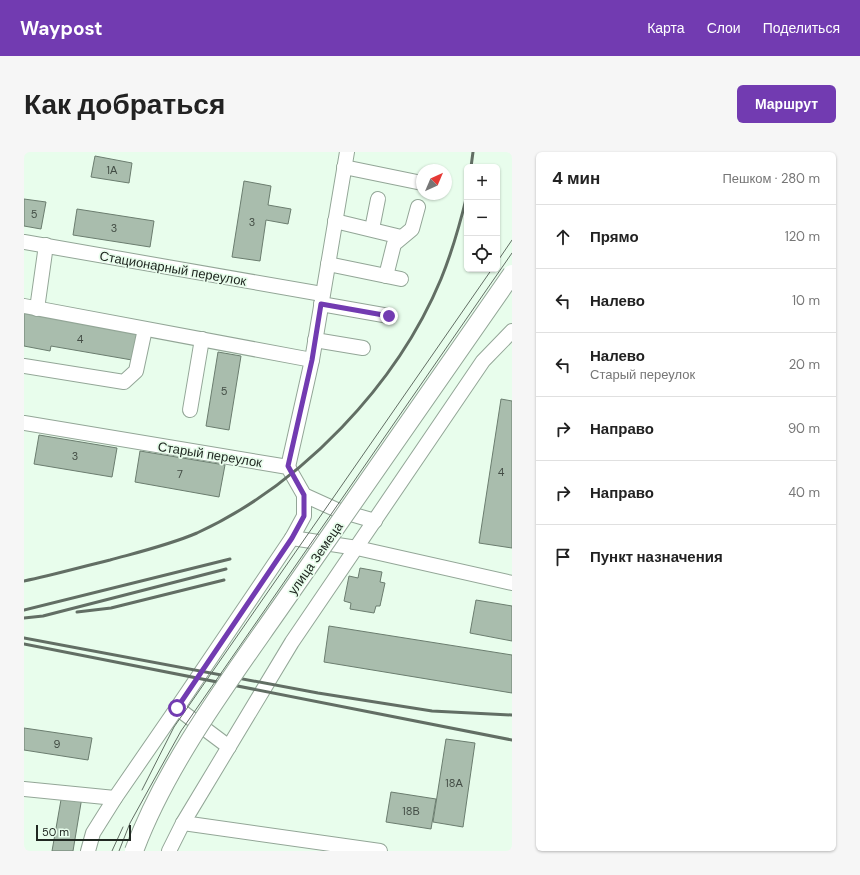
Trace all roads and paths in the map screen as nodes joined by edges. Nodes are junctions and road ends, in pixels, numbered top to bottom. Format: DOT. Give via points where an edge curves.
graph roads {
  1 [pos="347,152"];
  2 [pos="344,167"];
  3 [pos="416,181"];
  4 [pos="378,199"];
  5 [pos="418,207"];
  6 [pos="335,221"];
  7 [pos="372,229"];
  8 [pos="401,237"];
  9 [pos="24,242"];
  10 [pos="46,245"];
  11 [pos="328,264"];
  12 [pos="512,274"];
  13 [pos="386,276"];
  14 [pos="401,279"];
  15 [pos="322,299"];
  16 [pos="31,307"];
  17 [pos="389,316"];
  18 [pos="145,328"];
  19 [pos="512,331"];
  20 [pos="202,339"];
  21 [pos="316,340"];
  22 [pos="363,348"];
  23 [pos="312,360"];
  24 [pos="24,366"];
  25 [pos="190,410"];
  26 [pos="24,423"];
  27 [pos="288,466"];
  28 [pos="304,495"];
  29 [pos="375,521"];
  30 [pos="292,538"];
  31 [pos="357,548"];
  32 [pos="512,583"];
  33 [pos="177,708"];
  34 [pos="229,747"];
  35 [pos="24,789"];
  36 [pos="115,798"];
  37 [pos="183,823"];
  38 [pos="88,851"];
  39 [pos="134,851"];
  40 [pos="169,851"];
  41 [pos="380,851"];
  1 -- 2 [label="street"];
  2 -- 3 [label="street"];
  2 -- 6 [label="street"];
  4 -- 7 [label="street"];
  5 -- 8 [label="street" via="412,229"];
  6 -- 7 [label="street"];
  6 -- 11 [label="street"];
  7 -- 8 [label="street"];
  8 -- 13 [label="street" via="394,244"];
  9 -- 10 [label="street, Стационарный переулок"];
  10 -- 15 [label="street, Стационарный переулок"];
  10 -- 16 [label="street"];
  11 -- 13 [label="street"];
  11 -- 15 [label="street"];
  12 -- 39 [label="main road, улица Земеца, bridge" via="225,686 176,764"];
  13 -- 14 [label="street"];
  15 -- 17 [label="street, Стационарный переулок"];
  15 -- 21 [label="street"];
  16 -- 18 [label="street"];
  18 -- 20 [label="street"];
  18 -- 24 [label="street" via="136,371 124,382"];
  19 -- 29 [label="street" via="483,361"];
  20 -- 23 [label="street"];
  20 -- 25 [label="street"];
  21 -- 22 [label="street"];
  21 -- 23 [label="street"];
  23 -- 27 [label="street"];
  26 -- 27 [label="street, Старый переулок"];
  27 -- 28 [label="street"];
  28 -- 29 [label="street" via="337,510"];
  28 -- 30 [label="street" via="304,516"];
  29 -- 31 [label="street"];
  30 -- 31 [label="street"];
  30 -- 33 [label="street"];
  31 -- 32 [label="street"];
  31 -- 34 [label="street" via="292,642"];
  33 -- 34 [label="street"];
  33 -- 36 [label="street"];
  34 -- 37 [label="street"];
  35 -- 36 [label="street"];
  36 -- 38 [label="street" via="94,833"];
  37 -- 40 [label="street"];
  37 -- 41 [label="street"];
}
